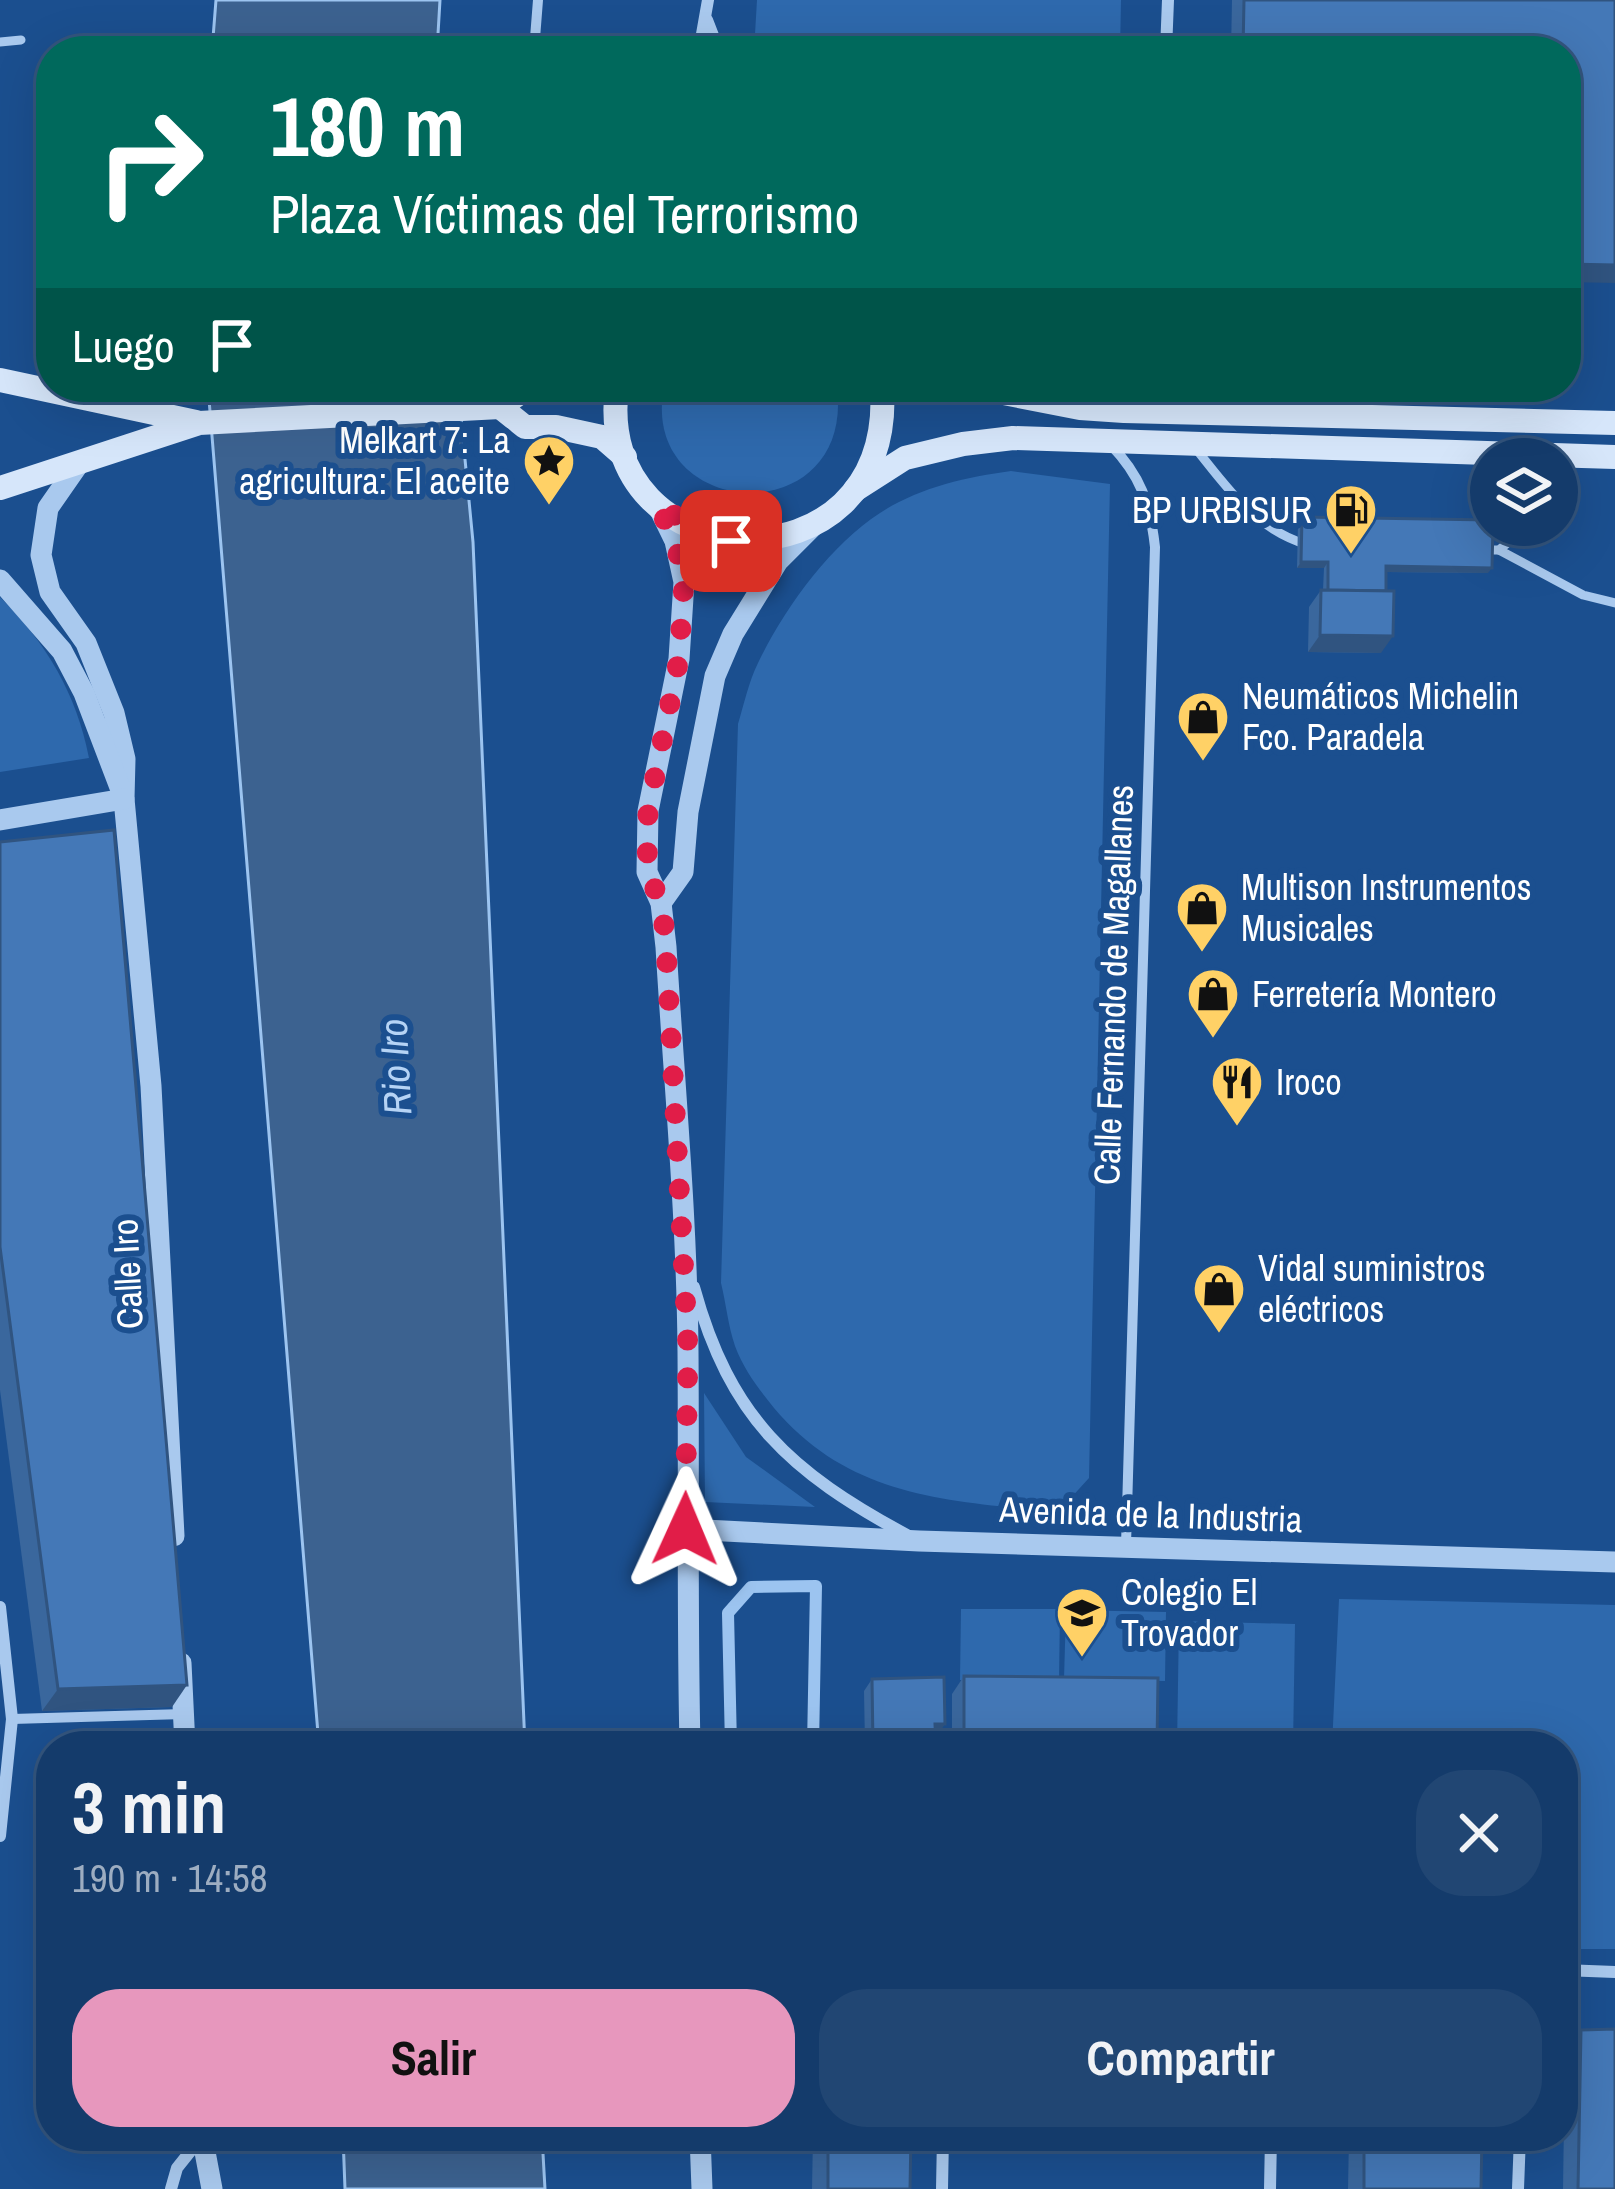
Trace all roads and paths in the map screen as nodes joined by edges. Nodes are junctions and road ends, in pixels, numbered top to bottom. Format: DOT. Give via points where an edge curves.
graph roads {
  1 [pos="538,0"];
  2 [pos="708,0"];
  3 [pos="1168,0"];
  4 [pos="706,19"];
  5 [pos="535,36"];
  6 [pos="702,36"];
  7 [pos="713,36"];
  8 [pos="1167,36"];
  9 [pos="21,40"];
  10 [pos="0,42"];
  11 [pos="0,380"];
  12 [pos="36,388"];
  13 [pos="102,402"];
  14 [pos="507,402"];
  15 [pos="617,402"];
  16 [pos="881,402"];
  17 [pos="1049,402"];
  18 [pos="1130,402"];
  19 [pos="500,407"];
  20 [pos="1124,411"];
  21 [pos="199,423"];
  22 [pos="1615,423"];
  23 [pos="1108,441"];
  24 [pos="1192,445"];
  25 [pos="1470,454"];
  26 [pos="1578,457"];
  27 [pos="625,458"];
  28 [pos="1615,458"];
  29 [pos="80,462"];
  30 [pos="0,488"];
  31 [pos="856,490"];
  32 [pos="657,504"];
  33 [pos="813,526"];
  34 [pos="1314,546"];
  35 [pos="1504,546"];
  36 [pos="1476,550"];
  37 [pos="1499,550"];
  38 [pos="0,580"];
  39 [pos="1615,603"];
  40 [pos="124,799"];
  41 [pos="0,820"];
  42 [pos="662,904"];
  43 [pos="683,1248"];
  44 [pos="685,1529"];
  45 [pos="919,1541"];
  46 [pos="1126,1545"];
  47 [pos="175,1547"];
  48 [pos="1615,1562"];
  49 [pos="0,1607"];
  50 [pos="180,1642"];
  51 [pos="184,1714"];
  52 [pos="12,1719"];
  53 [pos="185,1731"];
  54 [pos="690,1731"];
  55 [pos="0,1836"];
  56 [pos="1578,1971"];
  57 [pos="1615,1972"];
  58 [pos="191,2151"];
  59 [pos="205,2151"];
  60 [pos="701,2151"];
  61 [pos="943,2151"];
  62 [pos="1271,2151"];
  63 [pos="1519,2151"];
  64 [pos="171,2189"];
  65 [pos="212,2189"];
  66 [pos="702,2189"];
  67 [pos="942,2189"];
  68 [pos="1270,2189"];
  69 [pos="1518,2189"];
  1 -- 5 [label="street"];
  2 -- 4 [label="street"];
  3 -- 8 [label="street"];
  4 -- 6 [label="street"];
  4 -- 7 [label="street"];
  9 -- 10 [label="lane"];
  11 -- 12 [label="main road"];
  13 -- 21 [label="main road"];
  14 -- 19 [label="main road"];
  15 -- 27 [label="main road"];
  16 -- 31 [label="main road" via="880,440"];
  17 -- 20 [label="main road"];
  18 -- 20 [label="street"];
  19 -- 21 [label="main road"];
  19 -- 27 [label="main road" via="525,427 602,437"];
  20 -- 22 [label="main road"];
  21 -- 29 [label="main road"];
  23 -- 24 [label="main road"];
  23 -- 31 [label="main road" via="963,444 905,458"];
  23 -- 46 [label="street, Calle Fernando de Magallanes" via="1149,501 1155,547"];
  24 -- 25 [label="main road"];
  24 -- 34 [label="lane" via="1258,522"];
  26 -- 28 [label="main road"];
  27 -- 32 [label="main road"];
  29 -- 30 [label="main road"];
  29 -- 40 [label="street, Calle Iro" via="48,508 41,555 50,592 86,643 115,713"];
  31 -- 33 [label="main road"];
  32 -- 33 [label="main road" via="731,541 760,542"];
  32 -- 42 [label="street" via="684,581 679,659 648,811 647,872"];
  33 -- 42 [label="street" via="778,561 715,676 683,872"];
  35 -- 37 [label="lane"];
  36 -- 37 [label="lane"];
  37 -- 39 [label="lane" via="1583,595"];
  38 -- 40 [label="street, Calle Iro" via="62,651"];
  40 -- 41 [label="street"];
  40 -- 47 [label="street, Calle Iro" via="160,1453"];
  42 -- 43 [label="street"];
  43 -- 44 [label="street"];
  43 -- 45 [label="street" via="707,1333 760,1429 858,1509"];
  44 -- 45 [label="street, Avenida de la Industria"];
  44 -- 54 [label="street"];
  45 -- 46 [label="street, Avenida de la Industria"];
  46 -- 48 [label="street, Avenida de la Industria"];
  49 -- 52 [label="street"];
  50 -- 51 [label="street"];
  51 -- 52 [label="street"];
  51 -- 53 [label="street"];
  52 -- 55 [label="street"];
  56 -- 57 [label="street"];
  58 -- 64 [label="street"];
  59 -- 65 [label="street"];
  60 -- 66 [label="street"];
  61 -- 67 [label="street"];
  62 -- 68 [label="street"];
  63 -- 69 [label="street"];
}
